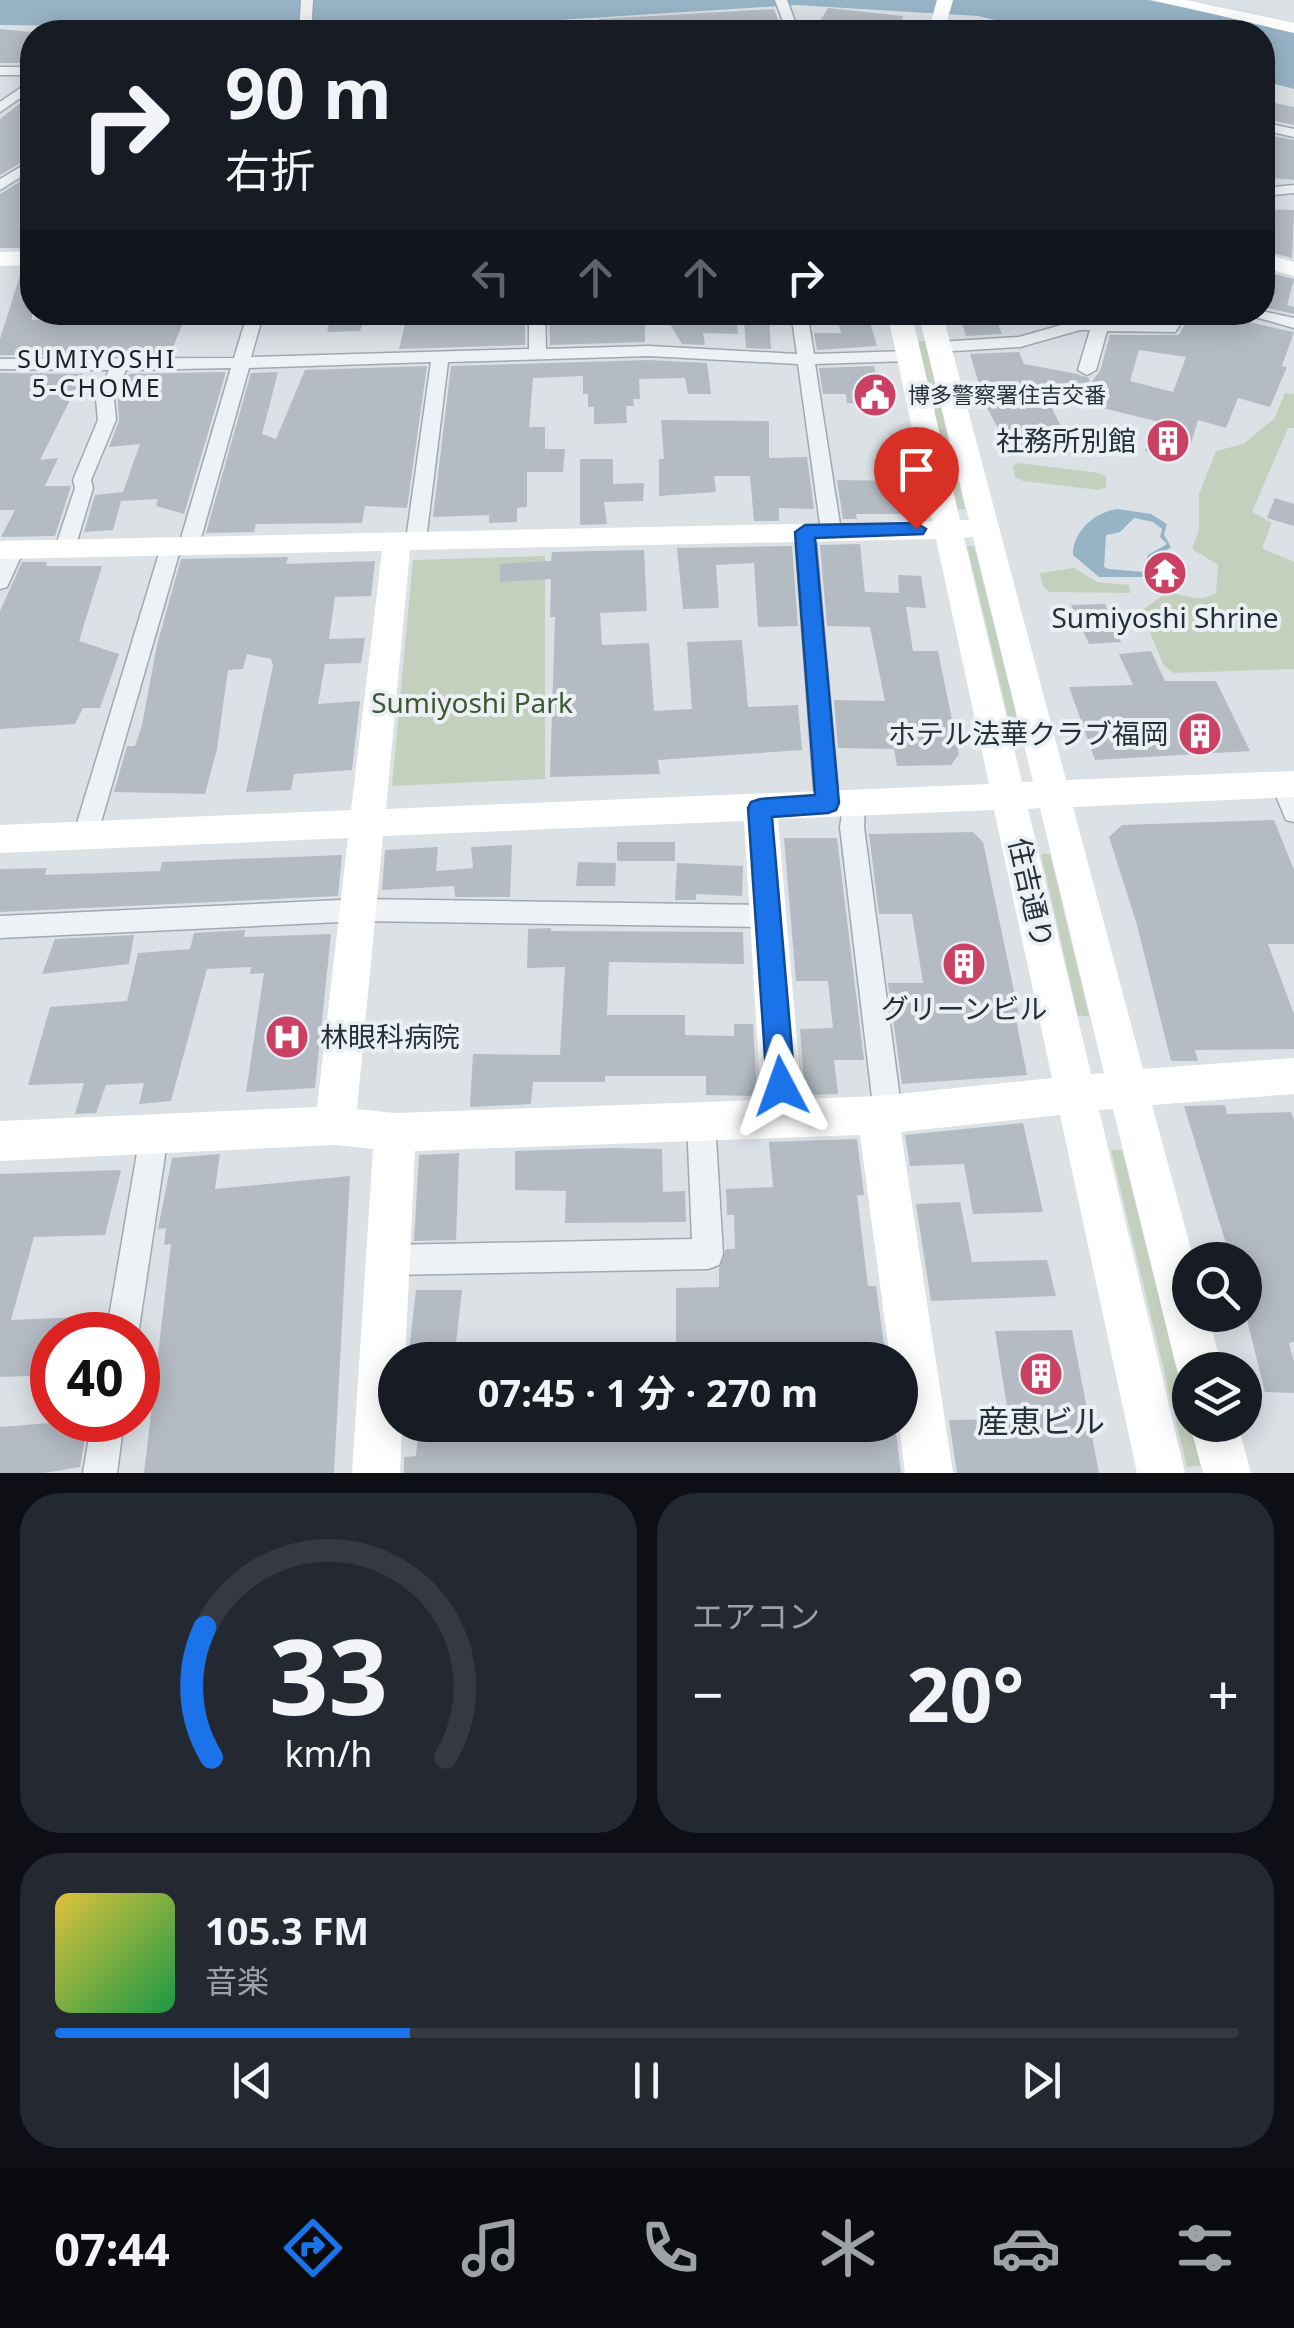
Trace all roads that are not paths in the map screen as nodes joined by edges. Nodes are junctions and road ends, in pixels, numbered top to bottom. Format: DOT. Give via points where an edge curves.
graph roads {
  1 [pos="1161,0"];
  2 [pos="1256,20"];
  3 [pos="252,325"];
  4 [pos="538,325"];
  5 [pos="801,325"];
  6 [pos="901,325"];
  7 [pos="933,325"];
  8 [pos="1171,325"];
  9 [pos="1100,326"];
  10 [pos="938,346"];
  11 [pos="538,354"];
  12 [pos="908,356"];
  13 [pos="440,357"];
  14 [pos="806,358"];
  15 [pos="242,360"];
  16 [pos="120,363"];
  17 [pos="0,364"];
  18 [pos="1087,370"];
  19 [pos="984,528"];
  20 [pos="948,529"];
  21 [pos="818,531"];
  22 [pos="407,541"];
  23 [pos="180,546"];
  24 [pos="65,548"];
  25 [pos="7,550"];
  26 [pos="0,582"];
  27 [pos="1290,794"];
  28 [pos="1052,795"];
  29 [pos="1008,796"];
  30 [pos="840,803"];
  31 [pos="760,808"];
  32 [pos="370,822"];
  33 [pos="85,836"];
  34 [pos="0,839"];
  35 [pos="361,910"];
  36 [pos="770,916"];
  37 [pos="0,927"];
  38 [pos="1294,1076"];
  39 [pos="1129,1090"];
  40 [pos="1077,1096"];
  41 [pos="883,1114"];
  42 [pos="783,1120"];
  43 [pos="701,1121"];
  44 [pos="335,1126"];
  45 [pos="395,1132"];
  46 [pos="154,1135"];
  47 [pos="0,1141"];
  48 [pos="388,1260"];
  49 [pos="126,1312"];
  50 [pos="1195,1352"];
  51 [pos="105,1442"];
  52 [pos="1219,1442"];
  53 [pos="100,1473"];
  54 [pos="376,1473"];
  55 [pos="929,1473"];
  56 [pos="1161,1473"];
  57 [pos="1227,1473"];
  1 -- 2 [label="street"];
  3 -- 15 [label="street"];
  4 -- 11 [label="street"];
  5 -- 14 [label="street"];
  6 -- 12 [label="street, 住吉通り"];
  7 -- 10 [label="street, 住吉通り"];
  8 -- 9 [label="street"];
  9 -- 10 [label="street" via="1060,328 1020,342"];
  9 -- 18 [label="street"];
  10 -- 19 [label="street, 住吉通り"];
  11 -- 13 [label="street"];
  11 -- 14 [label="street"];
  12 -- 14 [label="street"];
  12 -- 20 [label="street, 住吉通り"];
  13 -- 15 [label="street"];
  13 -- 22 [label="street"];
  14 -- 21 [label="street"];
  15 -- 16 [label="street"];
  15 -- 23 [label="street"];
  16 -- 17 [label="street"];
  16 -- 24 [label="street"];
  19 -- 20 [label="street"];
  19 -- 28 [label="street, 住吉通り"];
  20 -- 21 [label="street"];
  20 -- 29 [label="street, 住吉通り"];
  21 -- 22 [label="street"];
  21 -- 30 [label="street"];
  22 -- 23 [label="street"];
  22 -- 32 [label="street"];
  23 -- 24 [label="street"];
  23 -- 33 [label="street"];
  24 -- 25 [label="street"];
  25 -- 26 [label="street"];
  27 -- 28 [label="street"];
  28 -- 29 [label="street"];
  28 -- 39 [label="street, 住吉通り"];
  29 -- 30 [label="street"];
  29 -- 40 [label="street, 住吉通り"];
  30 -- 31 [label="street"];
  30 -- 41 [label="street" via="852,827"];
  31 -- 32 [label="street"];
  31 -- 36 [label="street"];
  32 -- 33 [label="street"];
  32 -- 35 [label="street"];
  33 -- 34 [label="street"];
  35 -- 36 [label="street"];
  35 -- 37 [label="street"];
  35 -- 44 [label="street"];
  36 -- 42 [label="street"];
  38 -- 39 [label="street"];
  39 -- 40 [label="street"];
  39 -- 50 [label="street, 住吉通り"];
  40 -- 41 [label="street"];
  40 -- 56 [label="street, 住吉通り"];
  41 -- 42 [label="street"];
  41 -- 55 [label="street"];
  42 -- 43 [label="street"];
  43 -- 45 [label="street"];
  43 -- 48 [label="street" via="708,1254"];
  44 -- 45 [label="street"];
  44 -- 46 [label="street"];
  45 -- 48 [label="street"];
  46 -- 47 [label="street"];
  46 -- 49 [label="street"];
  48 -- 54 [label="street"];
  51 -- 53 [label="street"];
  52 -- 57 [label="street"];
}
